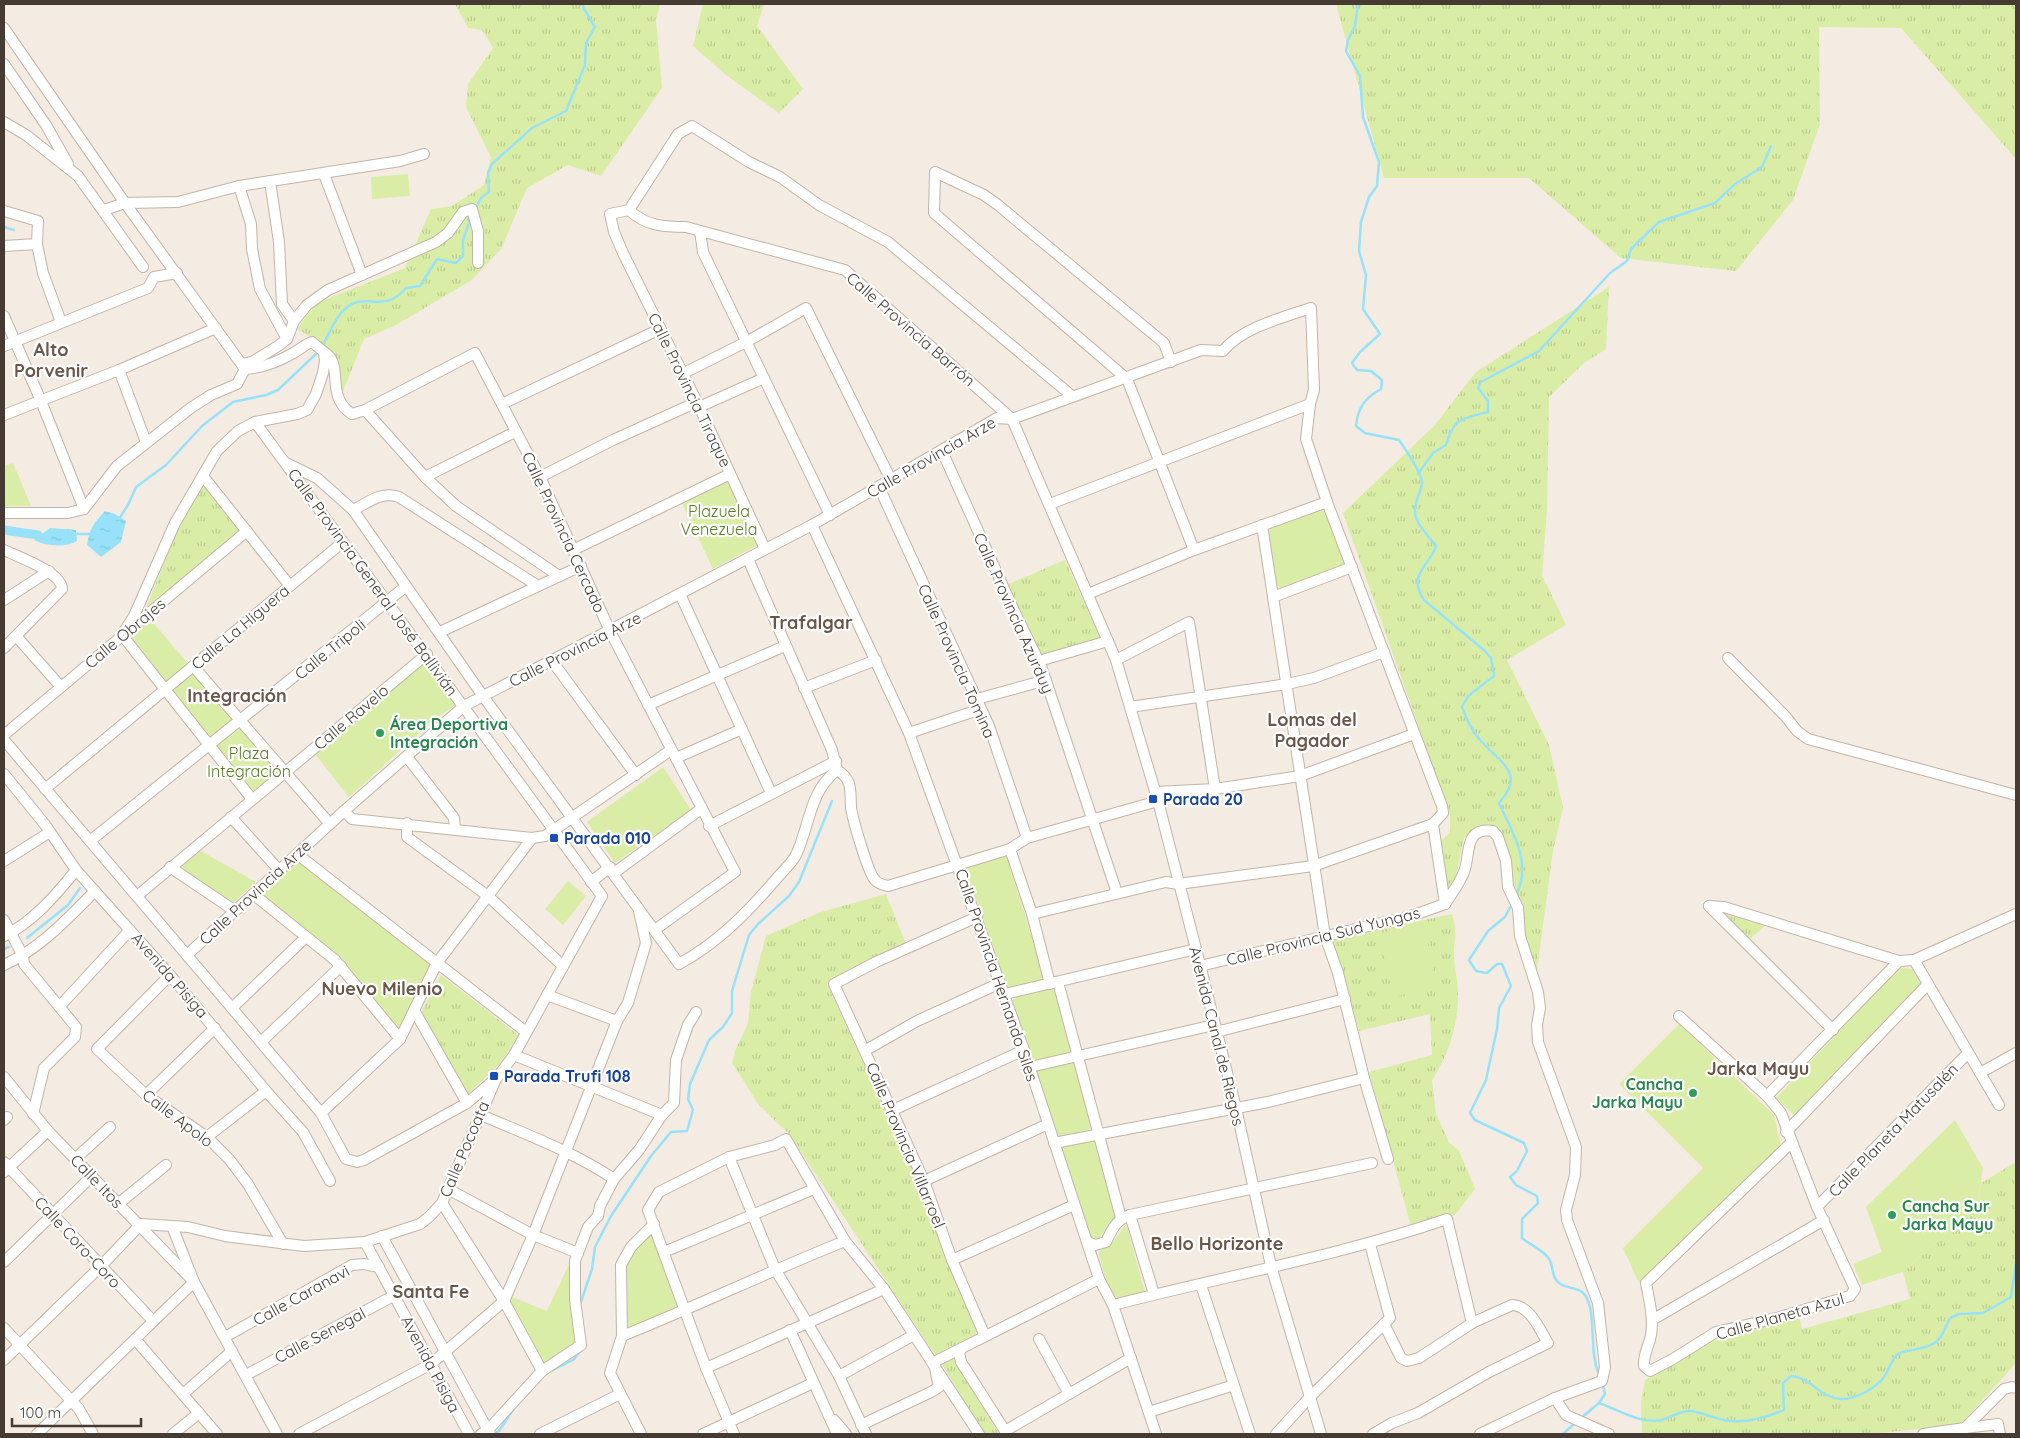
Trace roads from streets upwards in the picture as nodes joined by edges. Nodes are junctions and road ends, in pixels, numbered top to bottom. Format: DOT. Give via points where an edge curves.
graph roads {
  1 [pos="4,28"];
  2 [pos="4,64"];
  3 [pos="4,122"];
  4 [pos="424,154"];
  5 [pos="324,174"];
  6 [pos="78,176"];
  7 [pos="270,181"];
  8 [pos="239,186"];
  9 [pos="125,203"];
  10 [pos="104,210"];
  11 [pos="629,210"];
  12 [pos="4,211"];
  13 [pos="700,231"];
  14 [pos="36,244"];
  15 [pos="4,246"];
  16 [pos="478,263"];
  17 [pos="142,267"];
  18 [pos="177,273"];
  19 [pos="362,275"];
  20 [pos="4,316"];
  21 [pos="294,321"];
  22 [pos="61,322"];
  23 [pos="216,328"];
  24 [pos="660,330"];
  25 [pos="287,338"];
  26 [pos="15,341"];
  27 [pos="748,341"];
  28 [pos="4,346"];
  29 [pos="324,352"];
  30 [pos="1171,362"];
  31 [pos="244,367"];
  32 [pos="119,370"];
  33 [pos="682,374"];
  34 [pos="764,378"];
  35 [pos="1127,378"];
  36 [pos="1072,396"];
  37 [pos="41,401"];
  38 [pos="502,404"];
  39 [pos="698,404"];
  40 [pos="1310,404"];
  41 [pos="365,410"];
  42 [pos="4,415"];
  43 [pos="1012,419"];
  44 [pos="255,422"];
  45 [pos="516,432"];
  46 [pos="146,442"];
  47 [pos="942,451"];
  48 [pos="284,462"];
  49 [pos="1160,462"];
  50 [pos="730,474"];
  51 [pos="203,476"];
  52 [pos="425,476"];
  53 [pos="540,477"];
  54 [pos="891,480"];
  55 [pos="879,487"];
  56 [pos="1327,502"];
  57 [pos="1050,504"];
  58 [pos="84,509"];
  59 [pos="354,510"];
  60 [pos="4,512"];
  61 [pos="830,515"];
  62 [pos="812,525"];
  63 [pos="1262,526"];
  64 [pos="247,531"];
  65 [pos="343,542"];
  66 [pos="766,549"];
  67 [pos="4,550"];
  68 [pos="573,550"];
  69 [pos="1194,550"];
  70 [pos="748,559"];
  71 [pos="581,566"];
  72 [pos="1352,567"];
  73 [pos="48,571"];
  74 [pos="560,576"];
  75 [pos="290,586"];
  76 [pos="405,586"];
  77 [pos="538,586"];
  78 [pos="680,594"];
  79 [pos="1088,594"];
  80 [pos="1274,597"];
  81 [pos="4,600"];
  82 [pos="387,602"];
  83 [pos="610,631"];
  84 [pos="440,632"];
  85 [pos="122,635"];
  86 [pos="17,637"];
  87 [pos="1108,641"];
  88 [pos="785,646"];
  89 [pos="4,648"];
  90 [pos="1384,652"];
  91 [pos="427,654"];
  92 [pos="1728,658"];
  93 [pos="876,660"];
  94 [pos="1039,660"];
  95 [pos="1116,660"];
  96 [pos="552,661"];
  97 [pos="193,666"];
  98 [pos="718,674"];
  99 [pos="1046,680"];
  100 [pos="1287,684"];
  101 [pos="61,687"];
  102 [pos="804,688"];
  103 [pos="166,689"];
  104 [pos="483,696"];
  105 [pos="1202,696"];
  106 [pos="979,704"];
  107 [pos="648,705"];
  108 [pos="464,706"];
  109 [pos="1130,707"];
  110 [pos="240,722"];
  111 [pos="742,729"];
  112 [pos="909,734"];
  113 [pos="1414,734"];
  114 [pos="4,736"];
  115 [pos="4,740"];
  116 [pos="210,745"];
  117 [pos="674,754"];
  118 [pos="407,757"];
  119 [pos="836,765"];
  120 [pos="284,773"];
  121 [pos="4,774"];
  122 [pos="636,775"];
  123 [pos="1300,776"];
  124 [pos="45,789"];
  125 [pos="1215,789"];
  126 [pos="771,793"];
  127 [pos="2016,795"];
  128 [pos="1156,796"];
  129 [pos="252,799"];
  130 [pos="701,809"];
  131 [pos="344,811"];
  132 [pos="231,817"];
  133 [pos="574,818"];
  134 [pos="1093,820"];
  135 [pos="330,824"];
  136 [pos="407,824"];
  137 [pos="1433,824"];
  138 [pos="709,826"];
  139 [pos="455,829"];
  140 [pos="554,831"];
  141 [pos="50,832"];
  142 [pos="532,838"];
  143 [pos="1027,838"];
  144 [pos="90,841"];
  145 [pos="1010,849"];
  146 [pos="297,854"];
  147 [pos="4,861"];
  148 [pos="958,864"];
  149 [pos="1313,866"];
  150 [pos="170,867"];
  151 [pos="76,870"];
  152 [pos="279,870"];
  153 [pos="612,870"];
  154 [pos="592,882"];
  155 [pos="1178,884"];
  156 [pos="95,890"];
  157 [pos="1116,893"];
  158 [pos="253,894"];
  159 [pos="136,896"];
  160 [pos="488,896"];
  161 [pos="602,896"];
  162 [pos="1445,904"];
  163 [pos="637,905"];
  164 [pos="235,911"];
  165 [pos="1032,914"];
  166 [pos="2016,914"];
  167 [pos="977,917"];
  168 [pos="4,920"];
  169 [pos="656,929"];
  170 [pos="130,930"];
  171 [pos="8,934"];
  172 [pos="1325,936"];
  173 [pos="305,938"];
  174 [pos="1196,949"];
  175 [pos="187,955"];
  176 [pos="23,956"];
  177 [pos="1914,960"];
  178 [pos="1899,961"];
  179 [pos="436,963"];
  180 [pos="4,964"];
  181 [pos="341,966"];
  182 [pos="563,966"];
  183 [pos="1200,966"];
  184 [pos="170,975"];
  185 [pos="1054,982"];
  186 [pos="1000,983"];
  187 [pos="1928,984"];
  188 [pos="547,994"];
  189 [pos="1005,994"];
  190 [pos="1346,1000"];
  191 [pos="60,1006"];
  192 [pos="233,1007"];
  193 [pos="414,1010"];
  194 [pos="696,1012"];
  195 [pos="1679,1016"];
  196 [pos="617,1021"];
  197 [pos="215,1028"];
  198 [pos="1215,1028"];
  199 [pos="1833,1030"];
  200 [pos="526,1032"];
  201 [pos="400,1039"];
  202 [pos="262,1041"];
  203 [pos="866,1050"];
  204 [pos="1024,1050"];
  205 [pos="1968,1053"];
  206 [pos="2016,1053"];
  207 [pos="514,1055"];
  208 [pos="1078,1055"];
  209 [pos="1030,1067"];
  210 [pos="1980,1073"];
  211 [pos="4,1077"];
  212 [pos="496,1078"];
  213 [pos="1364,1078"];
  214 [pos="591,1086"];
  215 [pos="266,1091"];
  216 [pos="146,1095"];
  217 [pos="1767,1096"];
  218 [pos="467,1103"];
  219 [pos="1999,1105"];
  220 [pos="1236,1108"];
  221 [pos="893,1110"];
  222 [pos="321,1113"];
  223 [pos="33,1114"];
  224 [pos="479,1114"];
  225 [pos="662,1115"];
  226 [pos="1048,1124"];
  227 [pos="110,1127"];
  228 [pos="48,1131"];
  229 [pos="1786,1132"];
  230 [pos="1098,1133"];
  231 [pos="206,1137"];
  232 [pos="1054,1143"];
  233 [pos="1791,1143"];
  234 [pos="565,1150"];
  235 [pos="729,1157"];
  236 [pos="75,1159"];
  237 [pos="1388,1159"];
  238 [pos="1372,1162"];
  239 [pos="166,1165"];
  240 [pos="5,1167"];
  241 [pos="91,1177"];
  242 [pos="614,1179"];
  243 [pos="924,1180"];
  244 [pos="330,1181"];
  245 [pos="448,1189"];
  246 [pos="814,1189"];
  247 [pos="1252,1189"];
  248 [pos="442,1203"];
  249 [pos="118,1204"];
  250 [pos="1074,1204"];
  251 [pos="1817,1207"];
  252 [pos="52,1214"];
  253 [pos="754,1214"];
  254 [pos="1126,1217"];
  255 [pos="1824,1220"];
  256 [pos="141,1224"];
  257 [pos="654,1224"];
  258 [pos="172,1226"];
  259 [pos="533,1235"];
  260 [pos="382,1236"];
  261 [pos="846,1240"];
  262 [pos="365,1242"];
  263 [pos="1088,1242"];
  264 [pos="283,1244"];
  265 [pos="1370,1244"];
  266 [pos="664,1252"];
  267 [pos="578,1253"];
  268 [pos="952,1260"];
  269 [pos="4,1262"];
  270 [pos="101,1266"];
  271 [pos="1271,1266"];
  272 [pos="379,1267"];
  273 [pos="775,1269"];
  274 [pos="1099,1279"];
  275 [pos="194,1282"];
  276 [pos="1201,1285"];
  277 [pos="884,1289"];
  278 [pos="1154,1294"];
  279 [pos="395,1295"];
  280 [pos="504,1301"];
  281 [pos="1113,1305"];
  282 [pos="685,1311"];
  283 [pos="1652,1320"];
  284 [pos="153,1321"];
  285 [pos="808,1322"];
  286 [pos="1472,1323"];
  287 [pos="1384,1324"];
  288 [pos="4,1328"];
  289 [pos="790,1330"];
  290 [pos="914,1335"];
  291 [pos="622,1336"];
  292 [pos="985,1336"];
  293 [pos="225,1337"];
  294 [pos="135,1339"];
  295 [pos="1039,1339"];
  296 [pos="20,1347"];
  297 [pos="962,1348"];
  298 [pos="446,1350"];
  299 [pos="232,1351"];
  300 [pos="1131,1358"];
  301 [pos="4,1360"];
  302 [pos="934,1362"];
  303 [pos="431,1364"];
  304 [pos="706,1368"];
  305 [pos="542,1372"];
  306 [pos="246,1375"];
  307 [pos="839,1376"];
  308 [pos="812,1383"];
  309 [pos="1234,1385"];
  310 [pos="2016,1388"];
  311 [pos="183,1394"];
  312 [pos="620,1394"];
  313 [pos="1069,1394"];
  314 [pos="1309,1398"];
  315 [pos="1555,1398"];
  316 [pos="72,1400"];
  317 [pos="823,1406"];
  318 [pos="1148,1412"];
  319 [pos="199,1413"];
  320 [pos="728,1422"];
  321 [pos="1965,1428"];
  322 [pos="863,1430"];
  323 [pos="486,1433"];
  324 [pos="975,1433"];
  325 [pos="1006,1433"];
  326 [pos="37,1434"];
  327 [pos="93,1434"];
  328 [pos="173,1434"];
  329 [pos="217,1434"];
  330 [pos="277,1434"];
  331 [pos="299,1434"];
  332 [pos="468,1434"];
  333 [pos="540,1434"];
  334 [pos="641,1434"];
  335 [pos="703,1434"];
  336 [pos="734,1434"];
  337 [pos="837,1434"];
  338 [pos="846,1434"];
  339 [pos="1156,1434"];
  340 [pos="1250,1434"];
  341 [pos="1276,1434"];
  342 [pos="1321,1434"];
  343 [pos="1373,1434"];
  344 [pos="1480,1434"];
  345 [pos="1609,1434"];
  346 [pos="1923,1434"];
  347 [pos="2000,1434"];
  1 -- 9 [label="street"];
  2 -- 6 [label="street"];
  3 -- 6 [label="street"];
  4 -- 5 [label="street"];
  5 -- 7 [label="street"];
  5 -- 19 [label="street"];
  6 -- 10 [label="street"];
  7 -- 8 [label="street"];
  7 -- 21 [label="street" via="279,242 282,304"];
  8 -- 9 [label="street" via="178,202"];
  8 -- 25 [label="street" via="251,224 260,290"];
  9 -- 10 [label="street"];
  9 -- 18 [label="street"];
  10 -- 17 [label="street"];
  11 -- 13 [label="street, Calle Provincia Barrón" via="638,218 661,227 686,226"];
  11 -- 24 [label="street, Calle Provincia Tiraque" via="610,214 614,232"];
  11 -- 36 [label="street" via="678,134 692,126 888,242"];
  12 -- 14 [label="street" via="38,221"];
  13 -- 27 [label="street" via="703,252"];
  13 -- 43 [label="street, Calle Provincia Barrón" via="845,270"];
  14 -- 15 [label="street"];
  14 -- 22 [label="street"];
  16 -- 19 [label="street" via="476,221 472,209 469,209 442,238"];
  18 -- 22 [label="street" via="154,277 148,288"];
  18 -- 23 [label="street"];
  19 -- 21 [label="street" via="328,290 307,304"];
  20 -- 26 [label="street"];
  21 -- 25 [label="street"];
  22 -- 26 [label="street"];
  23 -- 31 [label="street"];
  23 -- 32 [label="street"];
  24 -- 33 [label="street, Calle Provincia Tiraque"];
  24 -- 38 [label="street"];
  25 -- 31 [label="street"];
  26 -- 28 [label="street"];
  26 -- 37 [label="street"];
  27 -- 33 [label="street"];
  27 -- 34 [label="street"];
  27 -- 54 [label="street" via="806,308"];
  29 -- 31 [label="street" via="312,342 273,362"];
  29 -- 41 [label="street" via="332,362 337,399 342,408 352,414"];
  29 -- 44 [label="street" via="323,373 307,410"];
  30 -- 35 [label="street, Calle Provincia Arze"];
  30 -- 35 [label="street" via="1164,343 998,205 935,172 934,213"];
  30 -- 40 [label="street, Calle Provincia Arze" via="1201,350 1223,351 1229,344 1271,321 1311,308 1314,390"];
  31 -- 46 [label="street" via="237,384 211,394"];
  32 -- 37 [label="street"];
  32 -- 46 [label="street"];
  33 -- 39 [label="street, Calle Provincia Tiraque"];
  34 -- 39 [label="street"];
  34 -- 61 [label="street"];
  35 -- 36 [label="street, Calle Provincia Arze"];
  35 -- 49 [label="street"];
  36 -- 43 [label="street, Calle Provincia Arze"];
  37 -- 42 [label="street"];
  37 -- 58 [label="street"];
  38 -- 41 [label="street, Calle Provincia Cercado" via="475,353"];
  38 -- 45 [label="street, Calle Provincia Cercado"];
  39 -- 50 [label="street, Calle Provincia Tiraque"];
  39 -- 53 [label="street" via="613,440"];
  40 -- 49 [label="street"];
  40 -- 56 [label="street" via="1306,439"];
  41 -- 52 [label="street"];
  43 -- 47 [label="street, Calle Provincia Arze" via="997,418"];
  43 -- 57 [label="street, Avenida Canal de Riegos"];
  44 -- 48 [label="street, Calle Provincia General José Ballivián"];
  44 -- 51 [label="street" via="226,441"];
  45 -- 52 [label="street"];
  45 -- 53 [label="street, Calle Provincia Cercado"];
  46 -- 58 [label="street" via="117,466"];
  47 -- 54 [label="street, Calle Provincia Arze"];
  47 -- 94 [label="street, Calle Provincia Azurduy" via="1014,613"];
  48 -- 59 [label="street, Calle Provincia General José Ballivián" via="323,482"];
  48 -- 65 [label="street, Calle Provincia General José Ballivián"];
  49 -- 57 [label="street"];
  49 -- 69 [label="street"];
  50 -- 66 [label="street, Calle Provincia Tiraque"];
  50 -- 68 [label="street"];
  51 -- 64 [label="street"];
  51 -- 85 [label="street" via="175,523 134,616"];
  52 -- 74 [label="street" via="456,506"];
  53 -- 68 [label="street, Calle Provincia Cercado"];
  54 -- 55 [label="street, Calle Provincia Arze"];
  55 -- 61 [label="street, Calle Provincia Arze"];
  55 -- 106 [label="street, Calle Provincia Tomina"];
  56 -- 63 [label="street"];
  56 -- 72 [label="street"];
  57 -- 79 [label="street, Avenida Canal de Riegos"];
  58 -- 60 [label="street" via="68,513"];
  59 -- 76 [label="street, Calle Provincia General José Ballivián"];
  59 -- 77 [label="street" via="381,495 399,497"];
  61 -- 62 [label="street, Calle Provincia Arze"];
  62 -- 66 [label="street, Calle Provincia Arze"];
  62 -- 93 [label="street, Calle Provincia Hernando Siles"];
  63 -- 69 [label="street"];
  63 -- 80 [label="street"];
  64 -- 75 [label="street"];
  64 -- 85 [label="street, Calle Obrajes"];
  65 -- 75 [label="street, Calle La Higuera"];
  65 -- 82 [label="street, Calle Provincia General José Ballivián"];
  66 -- 70 [label="street, Calle Provincia Arze"];
  67 -- 73 [label="street"];
  68 -- 71 [label="street, Calle Provincia Cercado"];
  69 -- 79 [label="street"];
  70 -- 78 [label="street, Calle Provincia Arze"];
  70 -- 88 [label="street"];
  71 -- 74 [label="street"];
  71 -- 83 [label="street, Calle Provincia Cercado"];
  72 -- 80 [label="street"];
  72 -- 90 [label="street"];
  73 -- 81 [label="street"];
  73 -- 86 [label="street" via="59,580 62,589"];
  74 -- 77 [label="street"];
  75 -- 97 [label="street, Calle La Higuera"];
  76 -- 82 [label="street, Calle Tripoli"];
  76 -- 84 [label="street, Calle Provincia General José Ballivián"];
  77 -- 84 [label="street"];
  78 -- 83 [label="street, Calle Provincia Arze"];
  78 -- 98 [label="street"];
  79 -- 87 [label="street, Avenida Canal de Riegos"];
  80 -- 100 [label="street"];
  82 -- 91 [label="street, Calle Provincia General José Ballivián"];
  82 -- 110 [label="street, Calle Tripoli"];
  83 -- 96 [label="street, Calle Provincia Arze"];
  83 -- 107 [label="street, Calle Provincia Cercado"];
  84 -- 104 [label="street, Calle Provincia General José Ballivián"];
  85 -- 101 [label="street, Calle Obrajes"];
  85 -- 103 [label="street"];
  86 -- 89 [label="street"];
  86 -- 101 [label="street"];
  87 -- 94 [label="street"];
  87 -- 95 [label="street, Avenida Canal de Riegos"];
  88 -- 98 [label="street"];
  88 -- 102 [label="street"];
  90 -- 100 [label="street" via="1314,678"];
  90 -- 113 [label="street"];
  91 -- 108 [label="street, Calle Provincia General José Ballivián"];
  91 -- 120 [label="street, Calle Ravelo"];
  92 -- 127 [label="street" via="1808,739"];
  93 -- 102 [label="street"];
  93 -- 112 [label="street, Calle Provincia Hernando Siles"];
  94 -- 99 [label="street, Calle Provincia Azurduy"];
  95 -- 105 [label="street" via="1190,622"];
  95 -- 109 [label="street, Avenida Canal de Riegos"];
  96 -- 104 [label="street, Calle Provincia Arze"];
  96 -- 122 [label="street"];
  97 -- 103 [label="street, Calle La Higuera"];
  97 -- 110 [label="street"];
  98 -- 107 [label="street"];
  98 -- 111 [label="street"];
  99 -- 106 [label="street"];
  99 -- 134 [label="street, Calle Provincia Azurduy"];
  100 -- 105 [label="street"];
  100 -- 123 [label="street"];
  101 -- 114 [label="street, Calle Obrajes"];
  102 -- 119 [label="street"];
  103 -- 116 [label="street"];
  103 -- 124 [label="street, Calle La Higuera"];
  104 -- 108 [label="street, Calle Provincia Arze"];
  104 -- 133 [label="street, Calle Provincia General José Ballivián"];
  105 -- 109 [label="street"];
  105 -- 125 [label="street"];
  106 -- 112 [label="street"];
  106 -- 143 [label="street, Calle Provincia Tomina"];
  107 -- 117 [label="street, Calle Provincia Cercado"];
  108 -- 118 [label="street, Calle Provincia Arze"];
  108 -- 140 [label="street, Calle Provincia General José Ballivián"];
  109 -- 128 [label="street, Avenida Canal de Riegos"];
  110 -- 116 [label="street, Calle Tripoli"];
  110 -- 120 [label="street"];
  111 -- 117 [label="street"];
  111 -- 126 [label="street"];
  112 -- 148 [label="street, Calle Provincia Hernando Siles"];
  113 -- 123 [label="street"];
  113 -- 137 [label="street" via="1443,813"];
  115 -- 124 [label="street, Avenida Pisiga"];
  116 -- 129 [label="street"];
  116 -- 144 [label="street, Calle Tripoli"];
  117 -- 122 [label="street"];
  117 -- 130 [label="street, Calle Provincia Cercado"];
  118 -- 131 [label="street, Calle Provincia Arze"];
  118 -- 139 [label="street" via="454,818"];
  119 -- 126 [label="street"];
  119 -- 148 [label="street" via="850,784 851,807 870,872 880,884 888,886"];
  119 -- 169 [label="street, Calle Provincia General José Ballivián" via="809,811 796,856 737,924 679,964"];
  120 -- 129 [label="street, Calle Ravelo"];
  120 -- 135 [label="street"];
  121 -- 141 [label="street, Avenida Pisiga"];
  122 -- 133 [label="street"];
  123 -- 125 [label="street"];
  123 -- 149 [label="street"];
  124 -- 144 [label="street, Avenida Pisiga"];
  125 -- 128 [label="street"];
  126 -- 138 [label="street"];
  128 -- 134 [label="street"];
  128 -- 155 [label="street, Avenida Canal de Riegos"];
  129 -- 132 [label="street, Calle Ravelo"];
  130 -- 138 [label="street, Calle Provincia Cercado"];
  130 -- 153 [label="street"];
  131 -- 135 [label="street, Calle Provincia Arze"];
  131 -- 136 [label="street" via="352,819"];
  132 -- 150 [label="street, Calle Ravelo"];
  132 -- 152 [label="street"];
  133 -- 140 [label="street"];
  133 -- 153 [label="street, Calle Provincia General José Ballivián"];
  134 -- 143 [label="street"];
  134 -- 157 [label="street, Calle Provincia Azurduy"];
  135 -- 146 [label="street, Calle Provincia Arze"];
  136 -- 139 [label="street"];
  136 -- 160 [label="street" via="407,837"];
  137 -- 149 [label="street"];
  137 -- 162 [label="street"];
  138 -- 169 [label="street, Calle Provincia Cercado" via="735,872"];
  139 -- 142 [label="street"];
  140 -- 142 [label="street"];
  140 -- 154 [label="street, Calle Provincia General José Ballivián"];
  141 -- 147 [label="street"];
  141 -- 151 [label="street, Avenida Pisiga"];
  142 -- 160 [label="street"];
  143 -- 145 [label="street"];
  144 -- 159 [label="street, Avenida Pisiga"];
  145 -- 148 [label="street"];
  145 -- 165 [label="street"];
  146 -- 152 [label="street, Calle Provincia Arze"];
  146 -- 179 [label="street"];
  148 -- 167 [label="street, Calle Provincia Hernando Siles"];
  149 -- 155 [label="street"];
  149 -- 172 [label="street"];
  150 -- 159 [label="street, Calle Ravelo"];
  150 -- 164 [label="street"];
  151 -- 156 [label="street, Avenida Pisiga"];
  151 -- 171 [label="street" via="61,890"];
  152 -- 158 [label="street, Calle Provincia Arze"];
  153 -- 154 [label="street"];
  153 -- 163 [label="street, Calle Provincia General José Ballivián"];
  154 -- 161 [label="street, Calle Provincia General José Ballivián"];
  155 -- 157 [label="street" via="1166,882"];
  155 -- 174 [label="street, Avenida Canal de Riegos"];
  156 -- 170 [label="street, Avenida Pisiga"];
  156 -- 176 [label="street" via="49,936"];
  157 -- 165 [label="street"];
  158 -- 164 [label="street, Calle Provincia Arze"];
  158 -- 173 [label="street"];
  159 -- 175 [label="street, Avenida Pisiga"];
  160 -- 179 [label="street"];
  160 -- 182 [label="street"];
  161 -- 182 [label="street, Calle Pocoata"];
  162 -- 172 [label="street, Calle Provincia Sud Yungas" via="1411,916"];
  162 -- 315 [label="street" via="1465,869 1472,838 1479,832 1493,832 1498,837 1506,861 1508,887 1518,908 1520,936 1538,992 1538,1042 1576,1148 1567,1220 1598,1303 1605,1368 1602,1382"];
  163 -- 169 [label="street, Calle Provincia General José Ballivián"];
  163 -- 196 [label="street" via="646,943 628,1003"];
  164 -- 175 [label="street, Calle Provincia Arze"];
  165 -- 185 [label="street"];
  166 -- 177 [label="street"];
  167 -- 186 [label="street, Calle Provincia Hernando Siles"];
  167 -- 203 [label="street, Calle Provincia Villarroel" via="834,984"];
  168 -- 171 [label="street"];
  170 -- 184 [label="street, Avenida Pisiga"];
  170 -- 191 [label="street"];
  171 -- 176 [label="street"];
  172 -- 183 [label="street, Calle Provincia Sud Yungas"];
  172 -- 190 [label="street"];
  173 -- 181 [label="street"];
  173 -- 192 [label="street"];
  174 -- 183 [label="street, Avenida Canal de Riegos"];
  174 -- 185 [label="street"];
  175 -- 192 [label="street, Avenida Pisiga"];
  176 -- 180 [label="street"];
  176 -- 191 [label="street" via="24,964"];
  177 -- 178 [label="street"];
  177 -- 187 [label="street"];
  178 -- 199 [label="street"];
  178 -- 199 [label="street" via="1710,906"];
  179 -- 193 [label="street"];
  179 -- 200 [label="street"];
  181 -- 201 [label="street"];
  181 -- 202 [label="street"];
  182 -- 188 [label="street, Calle Pocoata"];
  183 -- 198 [label="street, Avenida Canal de Riegos"];
  184 -- 197 [label="street, Avenida Pisiga"];
  184 -- 216 [label="street, Calle Apolo" via="97,1049"];
  185 -- 189 [label="street"];
  185 -- 208 [label="street"];
  186 -- 189 [label="street, Calle Provincia Hernando Siles"];
  186 -- 203 [label="street" via="917,1021"];
  187 -- 205 [label="street"];
  187 -- 229 [label="street"];
  188 -- 196 [label="street"];
  188 -- 200 [label="street, Calle Pocoata"];
  189 -- 204 [label="street, Calle Provincia Hernando Siles"];
  190 -- 198 [label="street"];
  190 -- 213 [label="street"];
  191 -- 223 [label="street" via="76,1027 75,1037 44,1068"];
  192 -- 202 [label="street, Avenida Pisiga"];
  193 -- 201 [label="street"];
  193 -- 218 [label="street"];
  194 -- 225 [label="street" via="676,1060 674,1103"];
  195 -- 217 [label="street"];
  196 -- 214 [label="street"];
  197 -- 215 [label="street, Avenida Pisiga"];
  197 -- 216 [label="street"];
  198 -- 208 [label="street"];
  198 -- 220 [label="street, Avenida Canal de Riegos"];
  199 -- 217 [label="street"];
  200 -- 207 [label="street, Calle Pocoata"];
  201 -- 222 [label="street"];
  202 -- 222 [label="street, Avenida Pisiga"];
  203 -- 221 [label="street, Calle Provincia Villarroel"];
  204 -- 209 [label="street, Calle Provincia Hernando Siles"];
  204 -- 221 [label="street"];
  205 -- 210 [label="street"];
  205 -- 251 [label="street, Calle Planeta Matusalén"];
  206 -- 210 [label="street, Calle Planeta Matusalén"];
  207 -- 212 [label="street, Calle Pocoata"];
  207 -- 214 [label="street"];
  208 -- 209 [label="street"];
  208 -- 230 [label="street"];
  209 -- 226 [label="street, Calle Provincia Hernando Siles"];
  210 -- 219 [label="street"];
  211 -- 223 [label="street, Calle Itos"];
  212 -- 218 [label="street, Avenida Pisiga"];
  212 -- 224 [label="street, Calle Pocoata"];
  213 -- 220 [label="street"];
  213 -- 237 [label="street"];
  214 -- 225 [label="street"];
  214 -- 234 [label="street"];
  215 -- 231 [label="street"];
  215 -- 244 [label="street, Avenida Pisiga" via="303,1132"];
  216 -- 231 [label="street, Calle Apolo"];
  217 -- 229 [label="street" via="1781,1113"];
  218 -- 222 [label="street, Avenida Pisiga" via="357,1162 346,1159"];
  220 -- 230 [label="street"];
  220 -- 247 [label="street, Avenida Canal de Riegos"];
  221 -- 243 [label="street, Calle Provincia Villarroel"];
  223 -- 228 [label="street, Calle Itos"];
  224 -- 234 [label="street"];
  224 -- 245 [label="street, Calle Pocoata"];
  225 -- 242 [label="street" via="639,1150"];
  226 -- 232 [label="street, Calle Provincia Hernando Siles"];
  226 -- 243 [label="street"];
  227 -- 236 [label="street"];
  228 -- 236 [label="street, Calle Itos"];
  228 -- 240 [label="street"];
  229 -- 233 [label="street"];
  230 -- 232 [label="street"];
  230 -- 254 [label="street"];
  231 -- 264 [label="street, Calle Apolo" via="248,1184"];
  232 -- 250 [label="street, Calle Provincia Hernando Siles"];
  233 -- 251 [label="street"];
  233 -- 283 [label="street" via="1646,1283"];
  234 -- 242 [label="street"];
  234 -- 259 [label="street"];
  235 -- 246 [label="street" via="786,1139"];
  235 -- 253 [label="street"];
  235 -- 257 [label="street" via="659,1192 648,1210"];
  236 -- 241 [label="street, Calle Itos"];
  238 -- 247 [label="street"];
  239 -- 249 [label="street"];
  240 -- 252 [label="street, Calle Coro-Coro"];
  241 -- 249 [label="street, Calle Itos"];
  241 -- 252 [label="street"];
  242 -- 267 [label="street"];
  243 -- 268 [label="street, Calle Provincia Villarroel"];
  245 -- 248 [label="street, Calle Pocoata"];
  245 -- 259 [label="street"];
  246 -- 253 [label="street"];
  246 -- 261 [label="street"];
  247 -- 254 [label="street"];
  247 -- 271 [label="street, Avenida Canal de Riegos"];
  248 -- 260 [label="street, Calle Pocoata" via="420,1224"];
  248 -- 280 [label="street"];
  249 -- 256 [label="street, Calle Itos"];
  250 -- 263 [label="street, Calle Provincia Hernando Siles"];
  250 -- 268 [label="street"];
  251 -- 255 [label="street"];
  252 -- 269 [label="street"];
  252 -- 270 [label="street, Calle Coro-Coro"];
  253 -- 266 [label="street"];
  253 -- 273 [label="street"];
  254 -- 263 [label="street" via="1112,1228 1106,1242 1095,1245"];
  254 -- 278 [label="street"];
  255 -- 283 [label="street, Calle Planeta Matusalén"];
  255 -- 283 [label="street, Calle Planeta Azul" via="1855,1289 1850,1296 1716,1332 1650,1371 1644,1366 1643,1357 1651,1336"];
  256 -- 258 [label="street, Calle Pocoata"];
  256 -- 270 [label="street"];
  256 -- 275 [label="street, Calle Itos"];
  257 -- 266 [label="street"];
  257 -- 291 [label="street" via="631,1247 621,1265"];
  258 -- 264 [label="street, Calle Pocoata"];
  258 -- 275 [label="street, Calle Itos"];
  259 -- 267 [label="street"];
  259 -- 280 [label="street"];
  260 -- 262 [label="street, Calle Pocoata"];
  260 -- 298 [label="street, Avenida Pisiga"];
  261 -- 273 [label="street"];
  261 -- 277 [label="street"];
  262 -- 264 [label="street, Calle Pocoata" via="304,1246"];
  262 -- 272 [label="street, Avenida Pisiga"];
  263 -- 274 [label="street, Calle Provincia Hernando Siles"];
  265 -- 271 [label="street"];
  265 -- 286 [label="street" via="1447,1219"];
  265 -- 287 [label="street" via="1390,1318"];
  266 -- 282 [label="street"];
  267 -- 305 [label="street" via="575,1300 581,1345"];
  268 -- 292 [label="street, Calle Provincia Villarroel"];
  270 -- 284 [label="street, Calle Coro-Coro"];
  270 -- 296 [label="street"];
  271 -- 276 [label="street"];
  271 -- 314 [label="street, Avenida Canal de Riegos"];
  272 -- 279 [label="street, Avenida Pisiga"];
  272 -- 293 [label="street, Calle Caranavi" via="352,1265"];
  273 -- 282 [label="street"];
  273 -- 285 [label="street"];
  274 -- 281 [label="street, Calle Provincia Hernando Siles"];
  274 -- 292 [label="street"];
  275 -- 284 [label="street"];
  275 -- 293 [label="street, Calle Itos"];
  276 -- 278 [label="street"];
  276 -- 309 [label="street"];
  277 -- 285 [label="street"];
  277 -- 290 [label="street"];
  278 -- 281 [label="street"];
  279 -- 303 [label="street, Avenida Pisiga"];
  279 -- 306 [label="street, Calle Senegal"];
  280 -- 298 [label="street"];
  280 -- 305 [label="street"];
  281 -- 300 [label="street, Calle Provincia Hernando Siles"];
  282 -- 291 [label="street"];
  282 -- 304 [label="street"];
  284 -- 294 [label="street"];
  285 -- 289 [label="street"];
  285 -- 307 [label="street"];
  286 -- 287 [label="street" via="1419,1358 1407,1361 1401,1358"];
  286 -- 343 [label="street" via="1512,1305 1520,1306 1548,1343"];
  287 -- 314 [label="street"];
  288 -- 296 [label="street"];
  289 -- 304 [label="street"];
  289 -- 308 [label="street"];
  290 -- 302 [label="street"];
  290 -- 307 [label="street"];
  291 -- 312 [label="street" via="610,1373"];
  292 -- 297 [label="street"];
  293 -- 299 [label="street, Calle Itos"];
  294 -- 311 [label="street"];
  294 -- 316 [label="street"];
  295 -- 313 [label="street"];
  296 -- 301 [label="street"];
  296 -- 316 [label="street"];
  297 -- 302 [label="street"];
  297 -- 325 [label="street" via="960,1362"];
  298 -- 303 [label="street"];
  298 -- 323 [label="street, Avenida Pisiga"];
  299 -- 306 [label="street, Calle Itos"];
  299 -- 311 [label="street"];
  300 -- 313 [label="street"];
  300 -- 318 [label="street, Calle Provincia Hernando Siles"];
  302 -- 322 [label="street" via="939,1387"];
  302 -- 324 [label="street"];
  303 -- 331 [label="street"];
  303 -- 332 [label="street, Avenida Pisiga"];
  304 -- 320 [label="street"];
  305 -- 323 [label="street"];
  306 -- 330 [label="street, Calle Itos"];
  307 -- 322 [label="street"];
  308 -- 317 [label="street"];
  308 -- 320 [label="street"];
  309 -- 318 [label="street"];
  309 -- 340 [label="street"];
  310 -- 321 [label="street" via="2004,1389"];
  311 -- 319 [label="street"];
  312 -- 333 [label="street"];
  312 -- 334 [label="street"];
  313 -- 325 [label="street"];
  314 -- 341 [label="street"];
  314 -- 342 [label="street, Avenida Canal de Riegos"];
  315 -- 344 [label="street"];
  315 -- 345 [label="street" via="1566,1415"];
  316 -- 326 [label="street"];
  316 -- 327 [label="street"];
  317 -- 337 [label="street"];
  317 -- 338 [label="street"];
  318 -- 339 [label="street, Calle Provincia Hernando Siles"];
  319 -- 328 [label="street"];
  319 -- 329 [label="street"];
  320 -- 335 [label="street"];
  320 -- 336 [label="street"];
  321 -- 346 [label="street"];
  321 -- 347 [label="street" via="1998,1424"];
}
